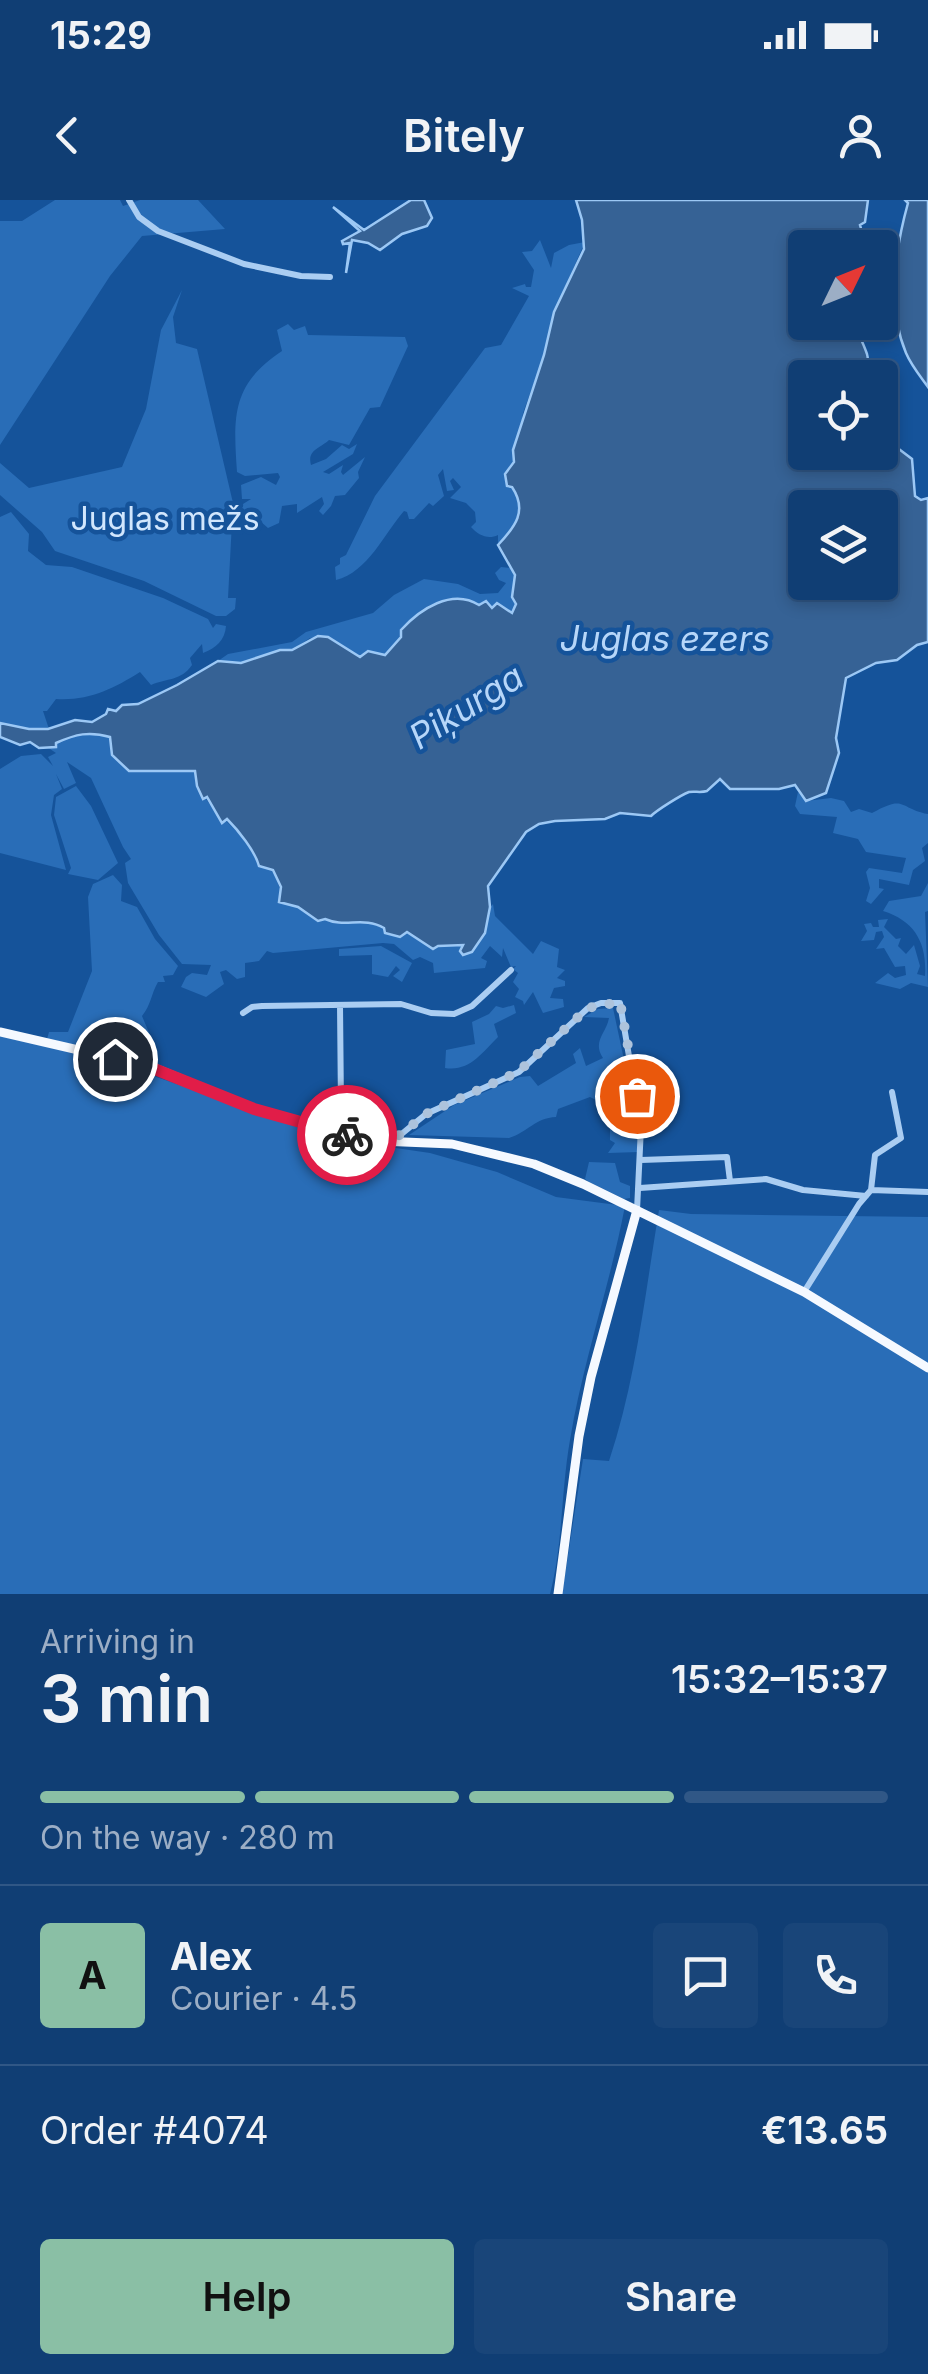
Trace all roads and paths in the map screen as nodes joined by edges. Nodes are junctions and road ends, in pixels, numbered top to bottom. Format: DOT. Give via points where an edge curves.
graph roads {
  1 [pos="129,200"];
  2 [pos="330,277"];
  3 [pos="511,970"];
  4 [pos="340,1006"];
  5 [pos="243,1013"];
  6 [pos="0,1032"];
  7 [pos="892,1092"];
  8 [pos="335,1132"];
  9 [pos="393,1140"];
  10 [pos="641,1160"];
  11 [pos="730,1181"];
  12 [pos="640,1188"];
  13 [pos="928,1192"];
  14 [pos="868,1193"];
  15 [pos="638,1210"];
  16 [pos="804,1292"];
  17 [pos="928,1368"];
  18 [pos="558,1594"];
  1 -- 2 [label="street" via="158,231 244,264"];
  3 -- 4 [label="street" via="460,1013 401,1004"];
  4 -- 5 [label="street" via="252,1007"];
  4 -- 8 [label="street"];
  6 -- 8 [label="main road" via="152,1068 254,1109"];
  7 -- 14 [label="street" via="901,1138 876,1156"];
  8 -- 9 [label="main road"];
  9 -- 10 [label="street" via="428,1113 518,1072 588,1008 620,1002"];
  9 -- 15 [label="main road" via="490,1151"];
  10 -- 11 [label="street" via="726,1156"];
  10 -- 12 [label="street"];
  11 -- 12 [label="street"];
  11 -- 14 [label="street"];
  12 -- 15 [label="street"];
  13 -- 14 [label="street"];
  14 -- 16 [label="street"];
  15 -- 16 [label="main road"];
  15 -- 18 [label="main road" via="578,1436"];
  16 -- 17 [label="main road"];
}
